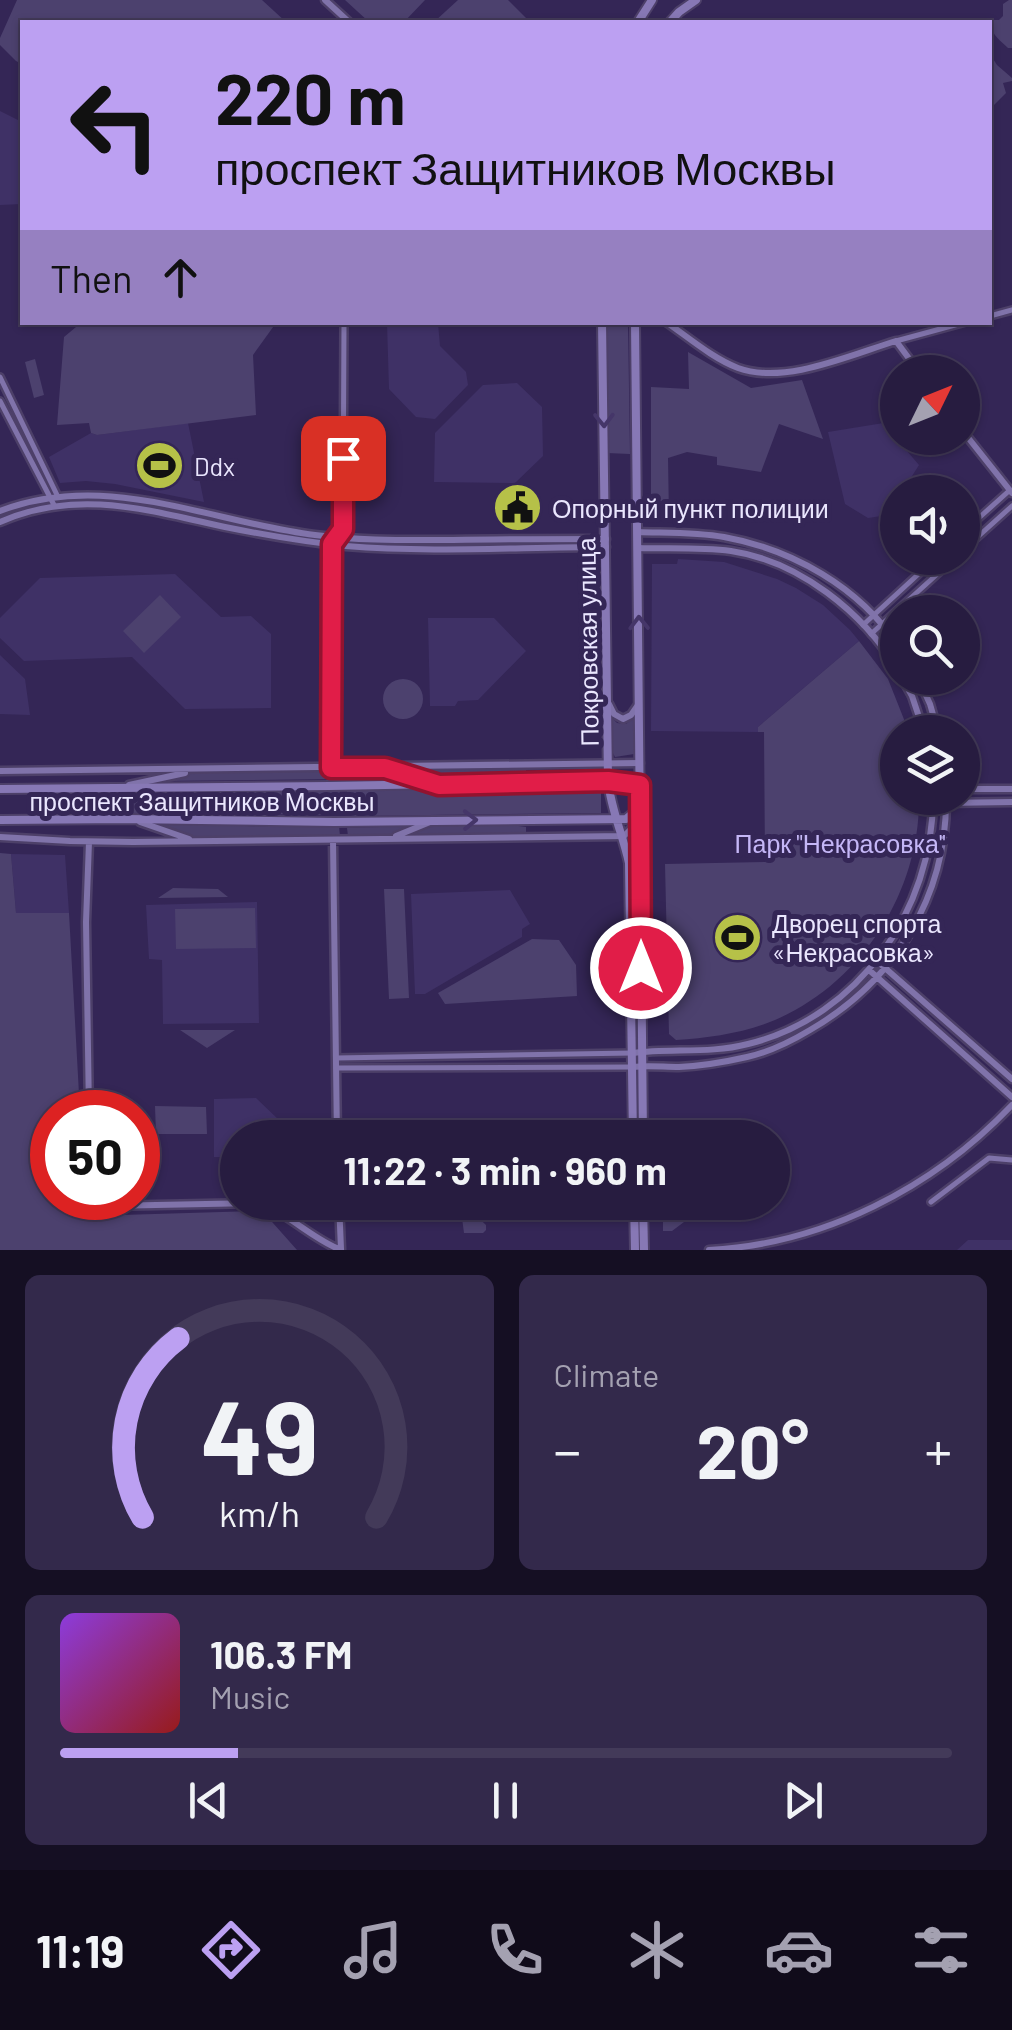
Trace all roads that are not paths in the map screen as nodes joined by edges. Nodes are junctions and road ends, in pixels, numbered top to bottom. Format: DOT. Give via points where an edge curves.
graph roads {
  1 [pos="325,0"];
  2 [pos="696,0"];
  3 [pos="347,20"];
  4 [pos="672,20"];
  5 [pos="344,325"];
  6 [pos="602,325"];
  7 [pos="637,325"];
  8 [pos="670,325"];
  9 [pos="956,325"];
  10 [pos="896,342"];
  11 [pos="906,355"];
  12 [pos="0,377"];
  13 [pos="12,402"];
  14 [pos="1,403"];
  15 [pos="980,453"];
  16 [pos="1011,492"];
  17 [pos="56,501"];
  18 [pos="1012,506"];
  19 [pos="0,511"];
  20 [pos="980,518"];
  21 [pos="0,522"];
  22 [pos="638,532"];
  23 [pos="662,533"];
  24 [pos="980,535"];
  25 [pos="339,537"];
  26 [pos="606,543"];
  27 [pos="332,544"];
  28 [pos="638,548"];
  29 [pos="665,548"];
  30 [pos="917,575"];
  31 [pos="936,575"];
  32 [pos="914,595"];
  33 [pos="872,615"];
  34 [pos="880,622"];
  35 [pos="862,625"];
  36 [pos="880,626"];
  37 [pos="872,634"];
  38 [pos="880,645"];
  39 [pos="608,698"];
  40 [pos="640,698"];
  41 [pos="640,763"];
  42 [pos="608,764"];
  43 [pos="331,768"];
  44 [pos="385,768"];
  45 [pos="201,770"];
  46 [pos="0,771"];
  47 [pos="608,781"];
  48 [pos="439,785"];
  49 [pos="640,785"];
  50 [pos="0,788"];
  51 [pos="114,788"];
  52 [pos="980,789"];
  53 [pos="1012,789"];
  54 [pos="980,801"];
  55 [pos="1012,802"];
  56 [pos="639,808"];
  57 [pos="933,815"];
  58 [pos="946,815"];
  59 [pos="128,818"];
  60 [pos="616,818"];
  61 [pos="0,820"];
  62 [pos="434,820"];
  63 [pos="624,836"];
  64 [pos="0,837"];
  65 [pos="390,839"];
  66 [pos="333,840"];
  67 [pos="195,841"];
  68 [pos="88,842"];
  69 [pos="877,961"];
  70 [pos="886,969"];
  71 [pos="869,970"];
  72 [pos="878,978"];
  73 [pos="681,1052"];
  74 [pos="637,1053"];
  75 [pos="570,1054"];
  76 [pos="336,1058"];
  77 [pos="570,1066"];
  78 [pos="637,1066"];
  79 [pos="679,1067"];
  80 [pos="336,1068"];
  81 [pos="1012,1079"];
  82 [pos="89,1090"];
  83 [pos="1012,1096"];
  84 [pos="1012,1105"];
  85 [pos="337,1120"];
  86 [pos="635,1120"];
  87 [pos="642,1120"];
  88 [pos="1012,1160"];
  89 [pos="931,1202"];
  90 [pos="160,1205"];
  91 [pos="339,1220"];
  92 [pos="634,1220"];
  93 [pos="643,1220"];
  94 [pos="339,1226"];
  95 [pos="322,1241"];
  96 [pos="341,1250"];
  97 [pos="635,1250"];
  98 [pos="644,1250"];
  99 [pos="709,1250"];
  1 -- 3 [label="street"];
  2 -- 4 [label="main road"];
  5 -- 25 [label="street"];
  6 -- 26 [label="main road, Покровская улица, one-way"];
  7 -- 22 [label="main road, Покровская улица"];
  8 -- 10 [label="street" via="723,360 760,372 794,371"];
  9 -- 10 [label="street"];
  10 -- 11 [label="street"];
  12 -- 13 [label="street"];
  13 -- 14 [label="street" via="11,410"];
  13 -- 17 [label="street"];
  14 -- 17 [label="street"];
  15 -- 16 [label="street"];
  16 -- 20 [label="street"];
  17 -- 19 [label="street"];
  17 -- 21 [label="street"];
  17 -- 25 [label="street" via="99,494"];
  17 -- 27 [label="street" via="118,505"];
  18 -- 24 [label="street"];
  22 -- 23 [label="street"];
  22 -- 28 [label="main road, Покровская улица"];
  23 -- 29 [label="street" via="656,541"];
  23 -- 33 [label="street" via="723,537 786,555 835,583"];
  25 -- 26 [label="street"];
  25 -- 27 [label="street"];
  26 -- 27 [label="street"];
  26 -- 39 [label="main road, Покровская улица"];
  27 -- 43 [label="street"];
  28 -- 29 [label="street"];
  40 -- 28 [label="main road, Покровская улица, one-way"];
  29 -- 35 [label="street" via="736,552 779,566 836,599"];
  30 -- 33 [label="street"];
  31 -- 32 [label="street"];
  33 -- 34 [label="street"];
  33 -- 35 [label="street"];
  35 -- 37 [label="street"];
  36 -- 37 [label="street"];
  37 -- 38 [label="street"];
  39 -- 40 [label="street" via="624,719"];
  39 -- 42 [label="main road, Покровская улица"];
  40 -- 41 [label="main road, Покровская улица"];
  41 -- 42 [label="street"];
  41 -- 49 [label="main road, Покровская улица"];
  42 -- 44 [label="street"];
  42 -- 47 [label="main road, Покровская улица"];
  43 -- 44 [label="street"];
  43 -- 45 [label="street"];
  44 -- 48 [label="street"];
  45 -- 46 [label="street"];
  45 -- 51 [label="street"];
  47 -- 48 [label="main road, проспект Защитников Москвы"];
  47 -- 49 [label="main road, проспект Защитников Москвы"];
  47 -- 60 [label="main road, Покровская улица"];
  48 -- 51 [label="main road, проспект Защитников Москвы"];
  49 -- 56 [label="main road, Покровская улица"];
  50 -- 51 [label="main road, проспект Защитников Москвы"];
  52 -- 53 [label="street"];
  54 -- 55 [label="street"];
  56 -- 60 [label="main road, проспект Защитников Москвы" via="630,818"];
  56 -- 63 [label="street"];
  56 -- 74 [label="main road, Покровская улица"];
  57 -- 69 [label="street" via="919,885"];
  58 -- 70 [label="street" via="927,901"];
  59 -- 61 [label="main road, проспект Защитников Москвы"];
  59 -- 62 [label="main road, проспект Защитников Москвы"];
  59 -- 67 [label="street"];
  62 -- 60 [label="main road, проспект Защитников Москвы, one-way"];
  60 -- 63 [label="main road, Покровская улица"];
  62 -- 65 [label="street"];
  63 -- 65 [label="street"];
  63 -- 74 [label="main road, Покровская улица"];
  64 -- 68 [label="street"];
  65 -- 66 [label="street"];
  66 -- 67 [label="street"];
  66 -- 76 [label="street"];
  67 -- 68 [label="street"];
  68 -- 82 [label="street"];
  69 -- 70 [label="street"];
  69 -- 71 [label="street"];
  70 -- 72 [label="street"];
  70 -- 81 [label="street"];
  71 -- 72 [label="street"];
  71 -- 73 [label="street" via="821,1010 771,1037"];
  72 -- 79 [label="street" via="832,1017 783,1045"];
  72 -- 83 [label="street"];
  73 -- 74 [label="street"];
  73 -- 79 [label="street" via="675,1056"];
  74 -- 75 [label="street"];
  74 -- 78 [label="main road, Покровская улица"];
  75 -- 76 [label="street"];
  75 -- 77 [label="street"];
  76 -- 80 [label="street"];
  77 -- 78 [label="street"];
  77 -- 80 [label="street"];
  78 -- 79 [label="street"];
  78 -- 86 [label="main road, Покровская улица"];
  78 -- 87 [label="main road, Покровская улица"];
  80 -- 85 [label="street"];
  84 -- 99 [label="street" via="938,1170 856,1215 751,1246"];
  88 -- 89 [label="street" via="989,1158"];
  90 -- 95 [label="street" via="257,1202"];
  91 -- 94 [label="street"];
  92 -- 97 [label="main road"];
  93 -- 98 [label="main road"];
  94 -- 95 [label="street"];
  94 -- 96 [label="street"];
  95 -- 96 [label="street"];
}
